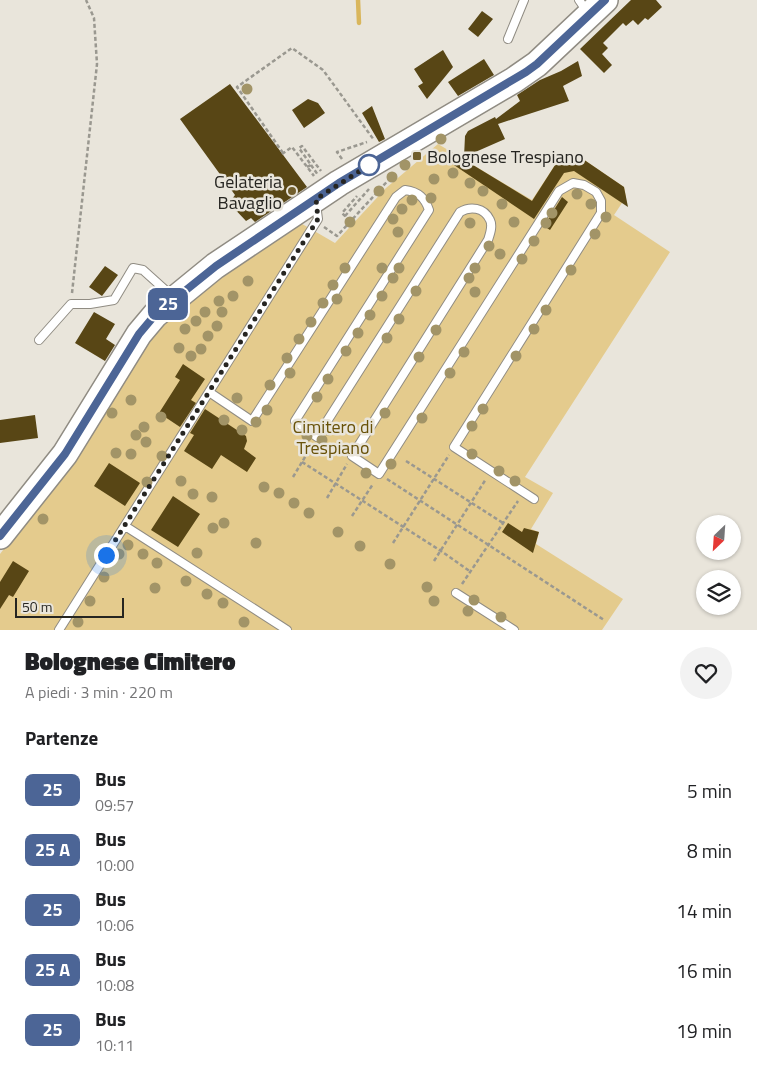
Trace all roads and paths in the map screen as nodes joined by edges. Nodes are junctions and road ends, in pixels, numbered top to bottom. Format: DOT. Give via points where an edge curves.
graph roads {
  1 [pos="86,0"];
  2 [pos="524,0"];
  3 [pos="591,5"];
  4 [pos="508,39"];
  5 [pos="345,163"];
  6 [pos="311,165"];
  7 [pos="308,167"];
  8 [pos="324,175"];
  9 [pos="368,183"];
  10 [pos="317,186"];
  11 [pos="372,186"];
  12 [pos="345,216"];
  13 [pos="350,221"];
  14 [pos="175,298"];
  15 [pos="71,304"];
  16 [pos="39,340"];
  17 [pos="209,392"];
  18 [pos="317,437"];
  19 [pos="454,447"];
  20 [pos="352,456"];
  21 [pos="406,460"];
  22 [pos="302,462"];
  23 [pos="491,471"];
  24 [pos="379,474"];
  25 [pos="293,477"];
  26 [pos="434,478"];
  27 [pos="336,484"];
  28 [pos="523,492"];
  29 [pos="327,498"];
  30 [pos="534,499"];
  31 [pos="362,501"];
  32 [pos="420,501"];
  33 [pos="471,502"];
  34 [pos="352,516"];
  35 [pos="503,523"];
  36 [pos="457,525"];
  37 [pos="125,526"];
  38 [pos="403,527"];
  39 [pos="0,536"];
  40 [pos="393,542"];
  41 [pos="488,545"];
  42 [pos="441,551"];
  43 [pos="434,561"];
  44 [pos="470,572"];
  45 [pos="456,593"];
  46 [pos="604,620"];
  47 [pos="60,630"];
  48 [pos="286,630"];
  49 [pos="514,630"];
  1 -- 15 [label="path" via="94,18 97,64"];
  2 -- 4 [label="lane"];
  3 -- 10 [label="main road" via="537,64 514,80 339,183"];
  5 -- 7 [label="path" via="337,152 374,140 323,70 292,48 236,87 283,154 292,147"];
  6 -- 7 [label="path"];
  6 -- 8 [label="path" via="298,148 302,146"];
  6 -- 10 [label="path"];
  7 -- 10 [label="path"];
  9 -- 12 [label="path" via="342,213"];
  10 -- 14 [label="main road"];
  10 -- 17 [label="lane" via="318,219"];
  11 -- 12 [label="path"];
  12 -- 13 [label="path"];
  14 -- 15 [label="lane" via="143,270 133,268 114,300"];
  14 -- 39 [label="main road" via="139,334 65,454"];
  15 -- 16 [label="lane"];
  17 -- 18 [label="lane" via="252,421 396,197 405,190 415,192 426,200 429,210 295,421"];
  17 -- 37 [label="lane"];
  18 -- 20 [label="lane" via="460,212 474,208 484,213 490,220 488,240"];
  18 -- 22 [label="path"];
  19 -- 23 [label="lane"];
  19 -- 24 [label="lane" via="601,213 601,201 596,192 584,185 573,183 559,191"];
  19 -- 26 [label="path"];
  20 -- 24 [label="lane"];
  20 -- 27 [label="path"];
  21 -- 26 [label="path"];
  22 -- 25 [label="path"];
  22 -- 27 [label="path"];
  23 -- 28 [label="lane"];
  23 -- 33 [label="path"];
  24 -- 31 [label="path"];
  24 -- 32 [label="path"];
  26 -- 32 [label="path"];
  26 -- 33 [label="path"];
  27 -- 29 [label="path"];
  27 -- 31 [label="path"];
  28 -- 30 [label="lane"];
  28 -- 35 [label="path"];
  31 -- 34 [label="path"];
  31 -- 38 [label="path"];
  32 -- 36 [label="path"];
  32 -- 38 [label="path"];
  33 -- 35 [label="path"];
  33 -- 36 [label="path"];
  35 -- 41 [label="path"];
  36 -- 41 [label="path"];
  36 -- 42 [label="path"];
  37 -- 47 [label="lane"];
  37 -- 48 [label="lane"];
  38 -- 40 [label="path"];
  38 -- 42 [label="path"];
  41 -- 44 [label="path"];
  41 -- 46 [label="path"];
  42 -- 43 [label="path"];
  42 -- 44 [label="path"];
  44 -- 45 [label="path"];
  45 -- 49 [label="lane"];
}
